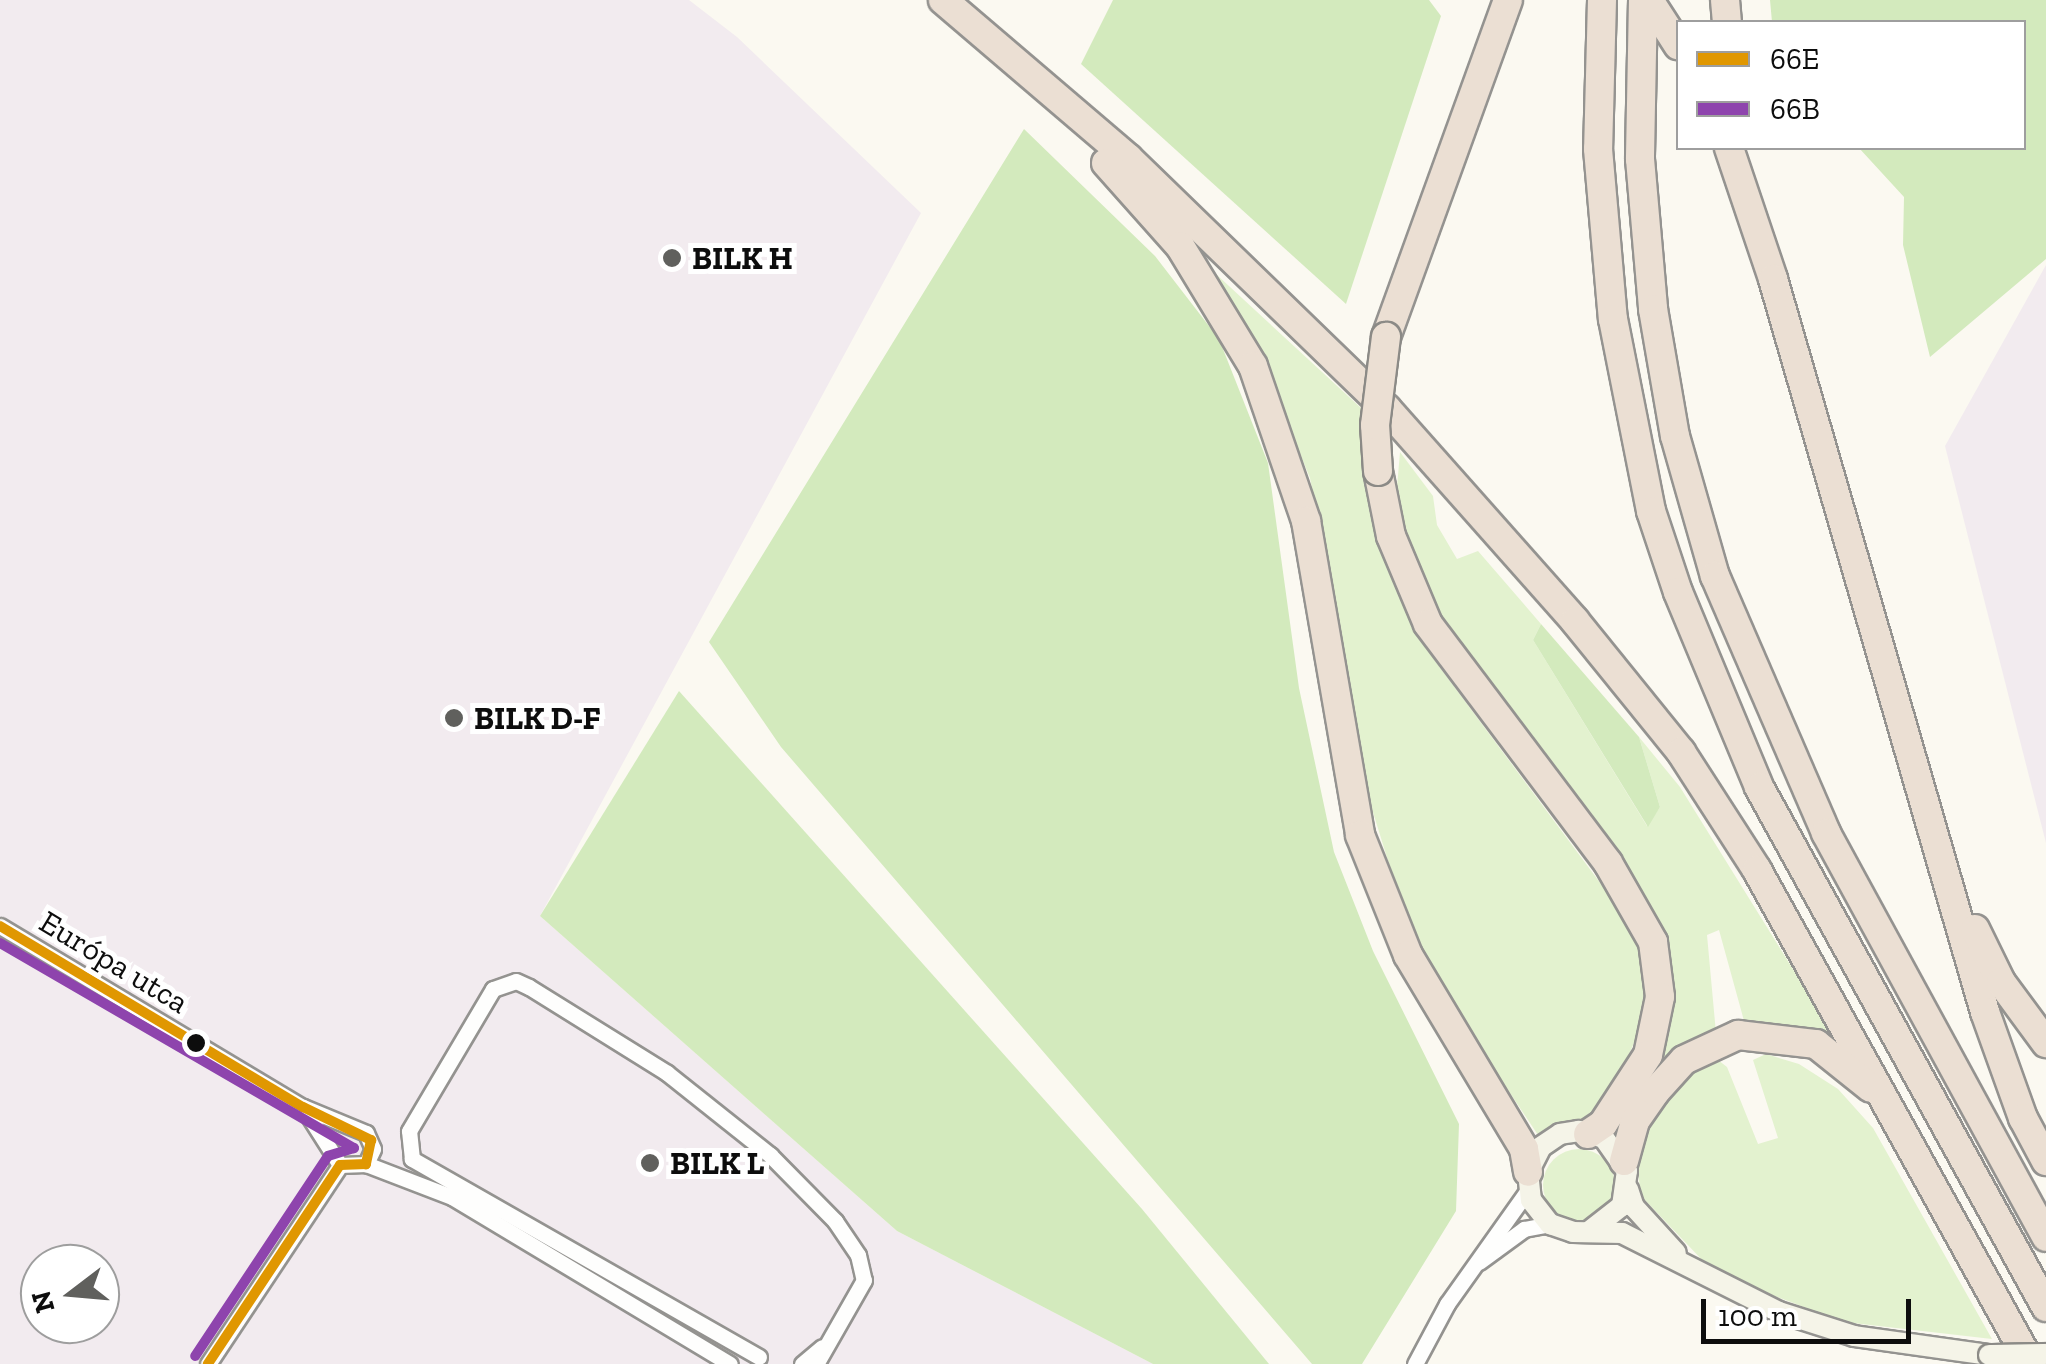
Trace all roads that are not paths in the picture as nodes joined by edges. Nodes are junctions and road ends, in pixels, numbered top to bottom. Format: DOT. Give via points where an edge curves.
graph roads {
  1 [pos="942,0"];
  2 [pos="1508,0"];
  3 [pos="1602,0"];
  4 [pos="1646,0"];
  5 [pos="995,40"];
  6 [pos="1676,41"];
  7 [pos="1730,150"];
  8 [pos="1746,150"];
  9 [pos="1773,279"];
  10 [pos="1940,855"];
  11 [pos="0,926"];
  12 [pos="2046,1042"];
  13 [pos="302,1107"];
  14 [pos="350,1128"];
  15 [pos="1904,1128"];
  16 [pos="1588,1134"];
  17 [pos="332,1145"];
  18 [pos="1624,1161"];
  19 [pos="2046,1161"];
  20 [pos="366,1164"];
  21 [pos="340,1165"];
  22 [pos="1528,1181"];
  23 [pos="1628,1189"];
  24 [pos="1550,1224"];
  25 [pos="1592,1230"];
  26 [pos="2046,1238"];
  27 [pos="1684,1262"];
  28 [pos="1469,1271"];
  29 [pos="2046,1306"];
  30 [pos="838,1330"];
  31 [pos="2046,1354"];
  32 [pos="759,1357"];
  33 [pos="208,1364"];
  34 [pos="730,1364"];
  35 [pos="802,1364"];
  36 [pos="816,1364"];
  37 [pos="1415,1364"];
  38 [pos="2032,1364"];
  1 -- 5 [label="highway"];
  2 -- 16 [label="highway, bridge" via="1386,337 1375,425 1378,471 1391,536 1428,624 1608,863 1653,942 1660,997 1648,1055 1603,1124"];
  3 -- 29 [label="highway" via="1598,149 1613,319 1651,511 1678,592 1759,788"];
  4 -- 6 [label="highway"];
  4 -- 26 [label="highway" via="1639,140 1653,309 1675,436 1716,576 1826,833"];
  5 -- 15 [label="highway" via="1128,158 1388,409 1575,620 1722,810"];
  5 -- 22 [label="highway" via="1180,246 1253,366 1306,521 1360,835 1408,955 1524,1149"];
  7 -- 9 [label="highway"];
  8 -- 9 [label="highway"];
  9 -- 10 [label="highway"];
  10 -- 12 [label="highway" via="2001,982"];
  10 -- 19 [label="highway" via="2003,1065"];
  11 -- 13 [label="street, Európa utca"];
  13 -- 14 [label="street, Európa utca"];
  13 -- 17 [label="street, Európa utca"];
  14 -- 17 [label="street"];
  14 -- 20 [label="street" via="371,1140"];
  15 -- 18 [label="highway" via="1853,1069 1816,1044 1754,1033 1684,1060 1635,1121"];
  15 -- 38 [label="highway"];
  16 -- 18 [label="street" via="1611,1144"];
  16 -- 22 [label="street" via="1550,1140"];
  17 -- 21 [label="street, Európa utca"];
  18 -- 23 [label="street"];
  20 -- 21 [label="street"];
  20 -- 34 [label="street" via="452,1197"];
  21 -- 33 [label="street"];
  22 -- 24 [label="street"];
  22 -- 28 [label="street"];
  23 -- 25 [label="street" via="1617,1214"];
  23 -- 27 [label="street" via="1634,1207"];
  24 -- 25 [label="street"];
  24 -- 28 [label="street" via="1524,1229"];
  25 -- 27 [label="street" via="1622,1233"];
  27 -- 31 [label="street, bridge" via="1780,1312 1854,1336 1989,1355"];
  28 -- 37 [label="street"];
  30 -- 32 [label="street" via="864,1280 858,1255 835,1221 770,1155 667,1073 529,987 516,982 493,989 409,1131 412,1158"];
  30 -- 35 [label="street"];
  30 -- 36 [label="street"];
}
